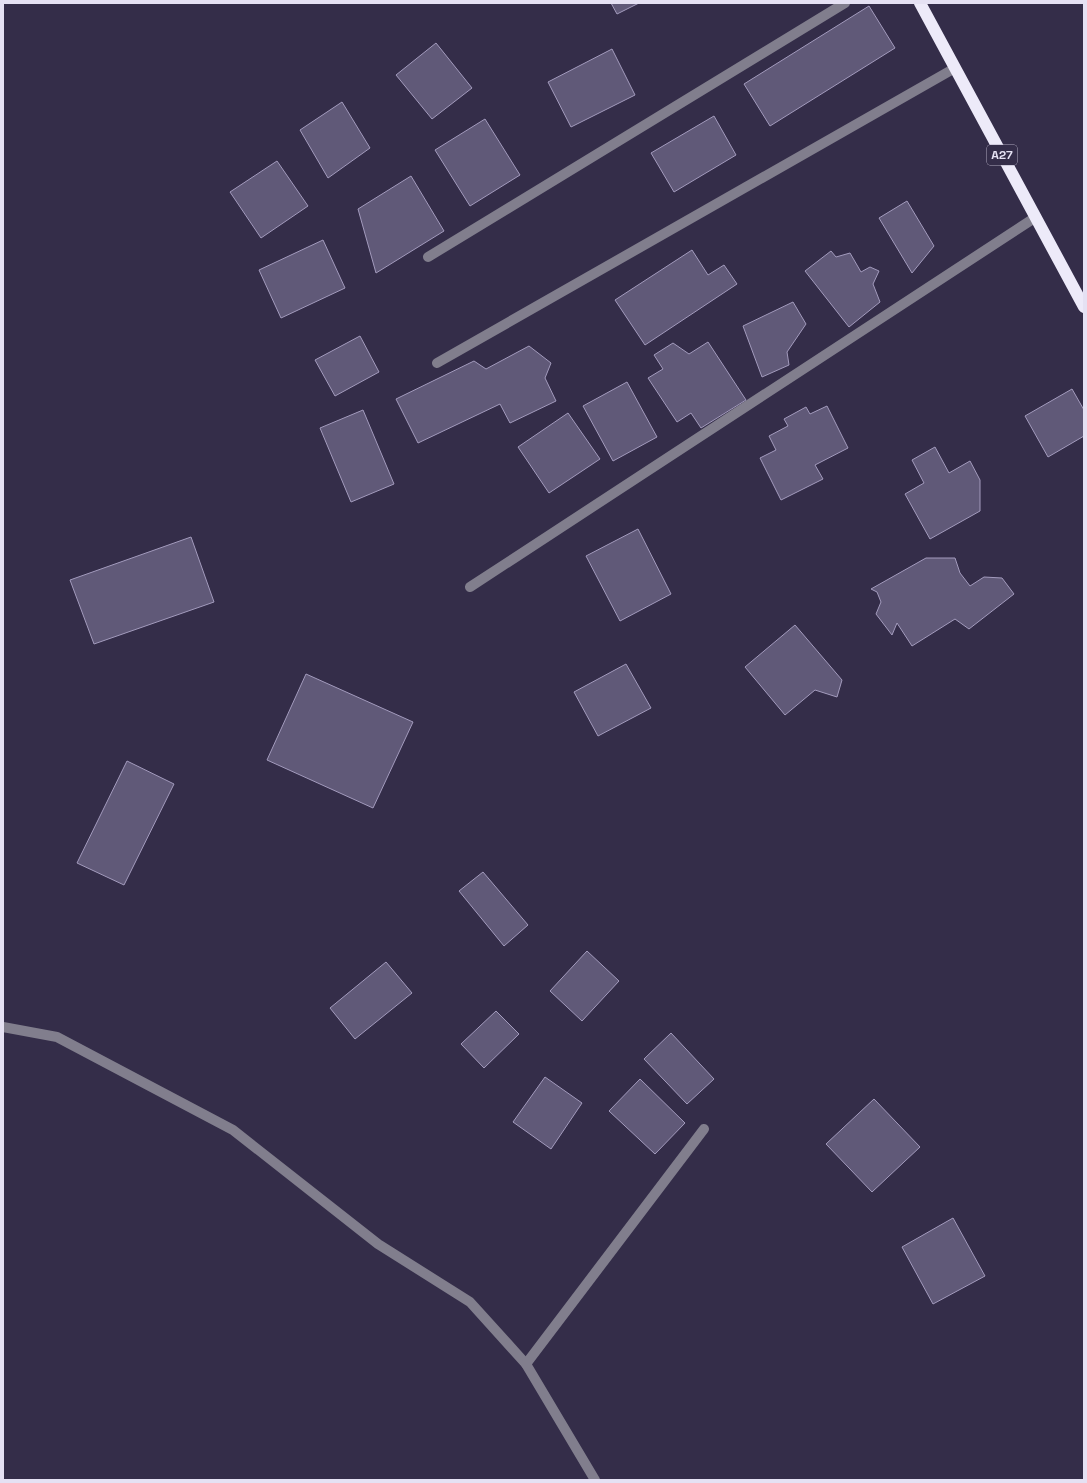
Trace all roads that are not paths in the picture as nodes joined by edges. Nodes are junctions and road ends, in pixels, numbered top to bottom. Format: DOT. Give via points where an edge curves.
graph roads {
  1 [pos="845,3"];
  2 [pos="920,3"];
  3 [pos="955,68"];
  4 [pos="1036,217"];
  5 [pos="428,257"];
  6 [pos="1084,307"];
  7 [pos="437,363"];
  8 [pos="470,587"];
  9 [pos="3,1027"];
  10 [pos="704,1129"];
  11 [pos="526,1364"];
  12 [pos="595,1480"];
  1 -- 5 [label="street"];
  2 -- 3 [label="highway, A27"];
  3 -- 4 [label="highway, A27"];
  3 -- 7 [label="street"];
  4 -- 6 [label="highway, A27"];
  4 -- 8 [label="street"];
  9 -- 11 [label="street" via="57,1037 233,1130 378,1244 470,1302"];
  10 -- 11 [label="street"];
  11 -- 12 [label="street"];
}
